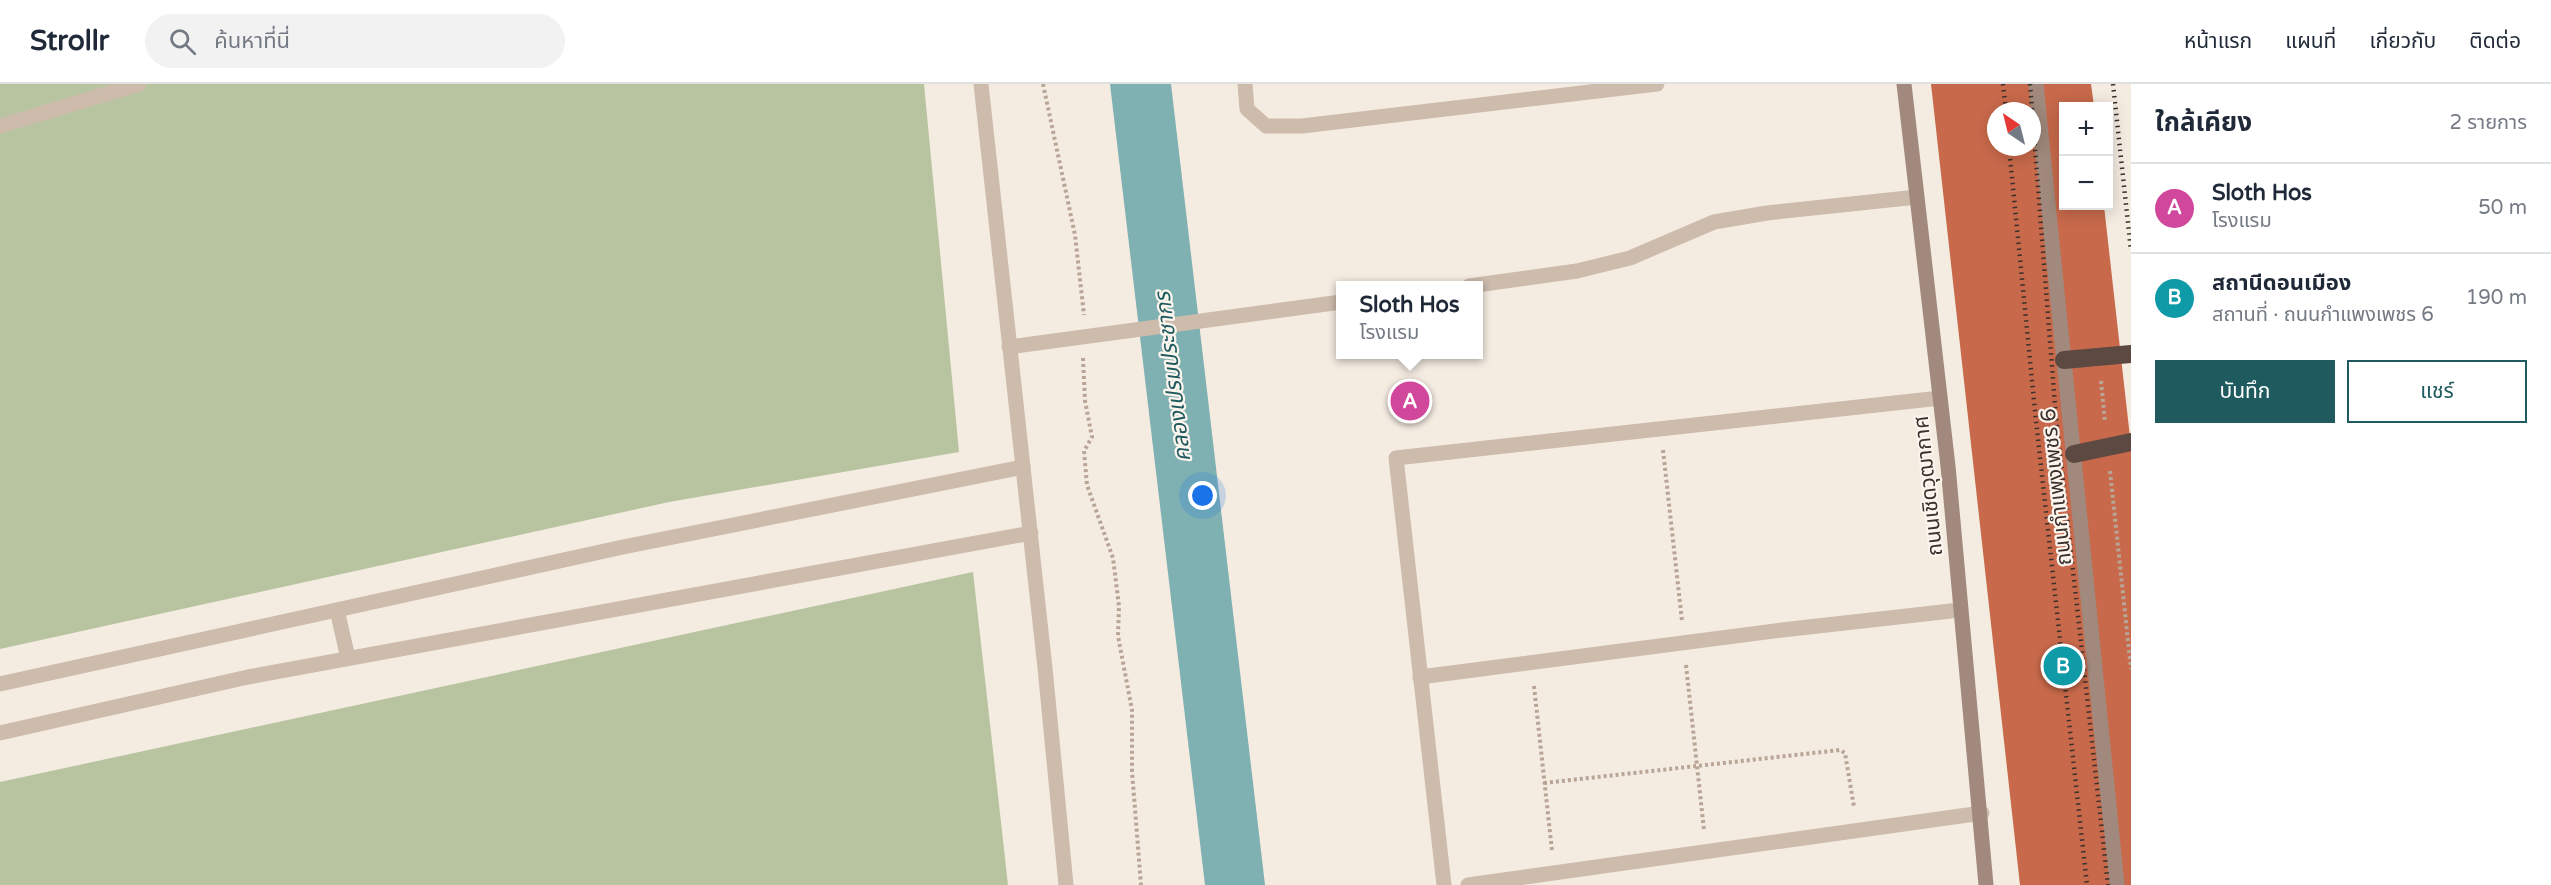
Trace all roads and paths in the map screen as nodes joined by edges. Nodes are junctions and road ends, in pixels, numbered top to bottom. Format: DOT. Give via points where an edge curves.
graph roads {
  1 [pos="139,84"];
  2 [pos="981,84"];
  3 [pos="1043,84"];
  4 [pos="1245,84"];
  5 [pos="1657,84"];
  6 [pos="1904,84"];
  7 [pos="2036,84"];
  8 [pos="0,126"];
  9 [pos="1917,197"];
  10 [pos="1483,283"];
  11 [pos="1336,303"];
  12 [pos="1083,337"];
  13 [pos="1010,347"];
  14 [pos="2131,354"];
  15 [pos="2064,360"];
  16 [pos="2100,370"];
  17 [pos="1940,398"];
  18 [pos="2106,428"];
  19 [pos="2131,442"];
  20 [pos="2074,454"];
  21 [pos="2109,462"];
  22 [pos="1023,467"];
  23 [pos="1031,533"];
  24 [pos="337,610"];
  25 [pos="1960,610"];
  26 [pos="348,658"];
  27 [pos="1532,663"];
  28 [pos="2131,669"];
  29 [pos="1420,676"];
  30 [pos="0,684"];
  31 [pos="0,733"];
  32 [pos="1544,783"];
  33 [pos="1982,813"];
  34 [pos="1858,830"];
  35 [pos="1554,873"];
  36 [pos="1066,885"];
  37 [pos="1141,885"];
  38 [pos="1444,885"];
  39 [pos="1467,885"];
  40 [pos="1986,885"];
  41 [pos="2117,885"];
  1 -- 8 [label="street"];
  2 -- 13 [label="street"];
  3 -- 12 [label="path" via="1075,236 1084,311"];
  4 -- 5 [label="street" via="1247,109 1266,126 1302,126"];
  6 -- 9 [label="main road, ถนนเชิดวุฒากาศ"];
  7 -- 15 [label="main road, ถนนกำแพงเพชร 6"];
  9 -- 10 [label="street" via="1714,222 1630,258 1577,271"];
  9 -- 17 [label="main road, ถนนเชิดวุฒากาศ"];
  11 -- 12 [label="street"];
  12 -- 13 [label="street"];
  12 -- 37 [label="path" via="1085,401 1092,437 1084,451 1087,485 1116,577 1118,636 1132,710 1132,771"];
  13 -- 22 [label="street"];
  14 -- 15 [label="highway"];
  15 -- 20 [label="main road, ถนนกำแพงเพชร 6"];
  16 -- 18 [label="path"];
  17 -- 25 [label="main road, ถนนเชิดวุฒากาศ"];
  17 -- 29 [label="street" via="1399,456 1396,461"];
  19 -- 20 [label="highway"];
  20 -- 41 [label="main road, ถนนกำแพงเพชร 6"];
  21 -- 28 [label="path"];
  22 -- 23 [label="street"];
  22 -- 24 [label="street" via="622,547"];
  23 -- 26 [label="street"];
  23 -- 36 [label="street"];
  24 -- 26 [label="street"];
  24 -- 30 [label="street"];
  25 -- 27 [label="street"];
  25 -- 33 [label="main road, ถนนเชิดวุฒากาศ"];
  26 -- 31 [label="street"];
  27 -- 29 [label="street"];
  27 -- 32 [label="path"];
  29 -- 38 [label="street"];
  32 -- 34 [label="path" via="1840,750 1845,753"];
  32 -- 35 [label="path"];
  33 -- 34 [label="street"];
  33 -- 40 [label="main road, ถนนเชิดวุฒากาศ"];
  34 -- 35 [label="street"];
  35 -- 39 [label="street"];
}
